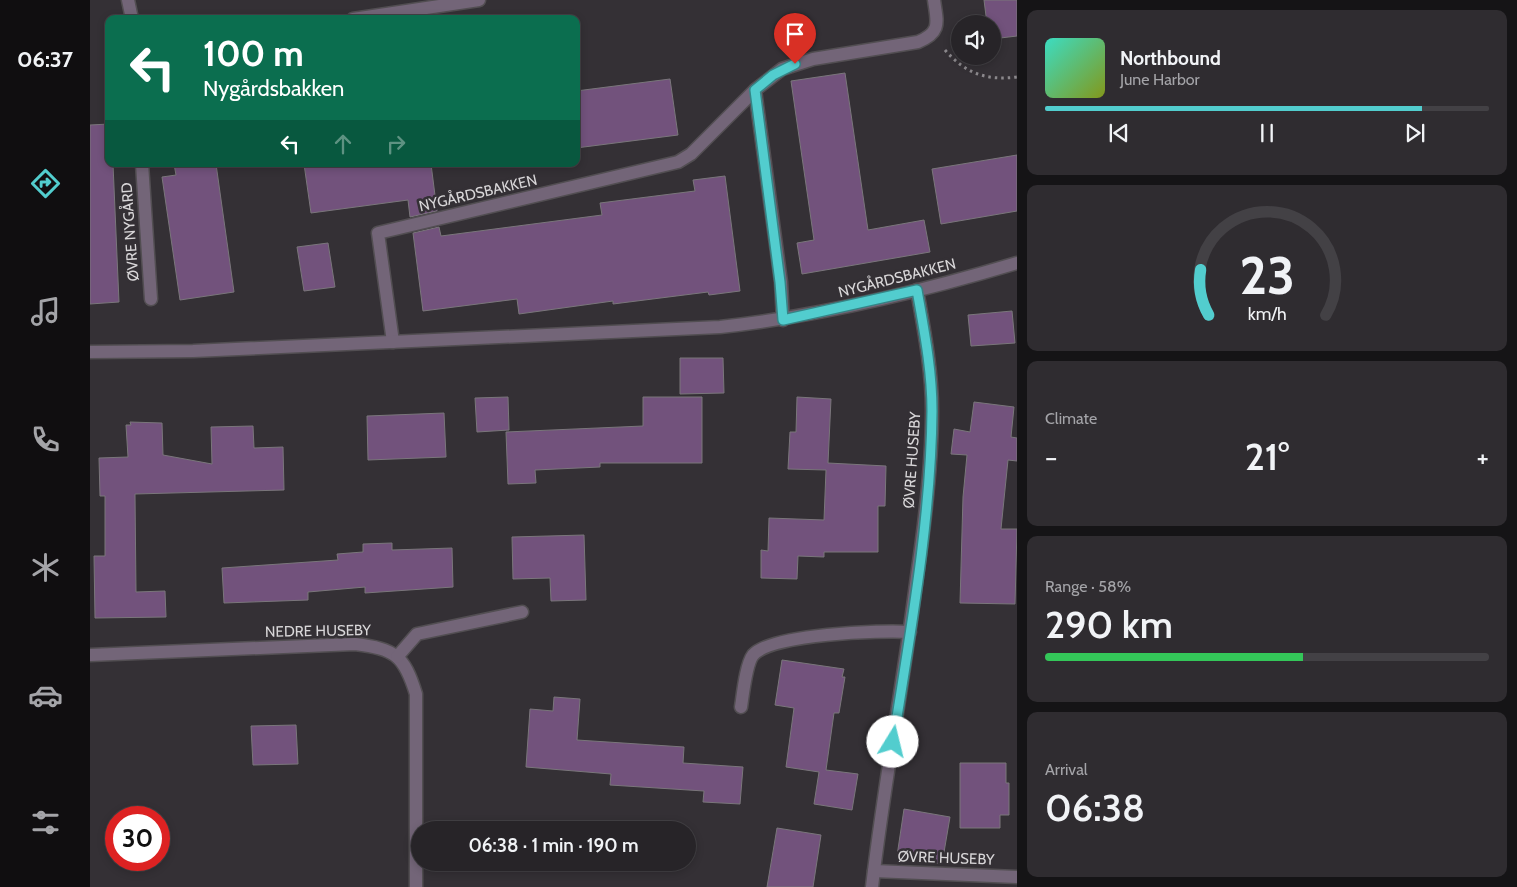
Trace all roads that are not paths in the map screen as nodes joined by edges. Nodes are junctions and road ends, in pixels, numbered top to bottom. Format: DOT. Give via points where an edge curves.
graph roads {
  1 [pos="128,0"];
  2 [pos="479,0"];
  3 [pos="934,0"];
  4 [pos="131,15"];
  5 [pos="380,15"];
  6 [pos="755,90"];
  7 [pos="142,167"];
  8 [pos="1017,263"];
  9 [pos="917,290"];
  10 [pos="151,299"];
  11 [pos="783,320"];
  12 [pos="394,342"];
  13 [pos="90,352"];
  14 [pos="522,612"];
  15 [pos="910,632"];
  16 [pos="90,655"];
  17 [pos="397,657"];
  18 [pos="741,707"];
  19 [pos="874,871"];
  20 [pos="1017,877"];
  21 [pos="416,887"];
  22 [pos="872,887"];
  1 -- 4 [label="street"];
  2 -- 5 [label="street"];
  3 -- 6 [label="street, NYGÅRDSBAKKEN" via="936,29 932,35 918,42 795,64 773,75"];
  6 -- 11 [label="street"];
  6 -- 12 [label="street, NYGÅRDSBAKKEN" via="691,154 678,162 378,233"];
  7 -- 10 [label="street, ØVRE NYGÅRD"];
  8 -- 9 [label="street, NYGÅRDSBAKKEN"];
  9 -- 11 [label="street, NYGÅRDSBAKKEN"];
  9 -- 15 [label="street, ØVRE HUSEBY" via="930,370 932,410 924,528"];
  11 -- 12 [label="street, NYGÅRDSBAKKEN" via="654,332"];
  12 -- 13 [label="street, NYGÅRDSBAKKEN"];
  14 -- 17 [label="street" via="417,634"];
  15 -- 18 [label="street" via="884,630 840,634 762,647 752,656"];
  15 -- 19 [label="street, ØVRE HUSEBY"];
  16 -- 17 [label="street, NEDRE HUSEBY" via="355,644 380,647"];
  17 -- 21 [label="street, NEDRE HUSEBY" via="409,670 416,694"];
  19 -- 20 [label="street, ØVRE HUSEBY"];
  19 -- 22 [label="street, ØVRE HUSEBY"];
}
